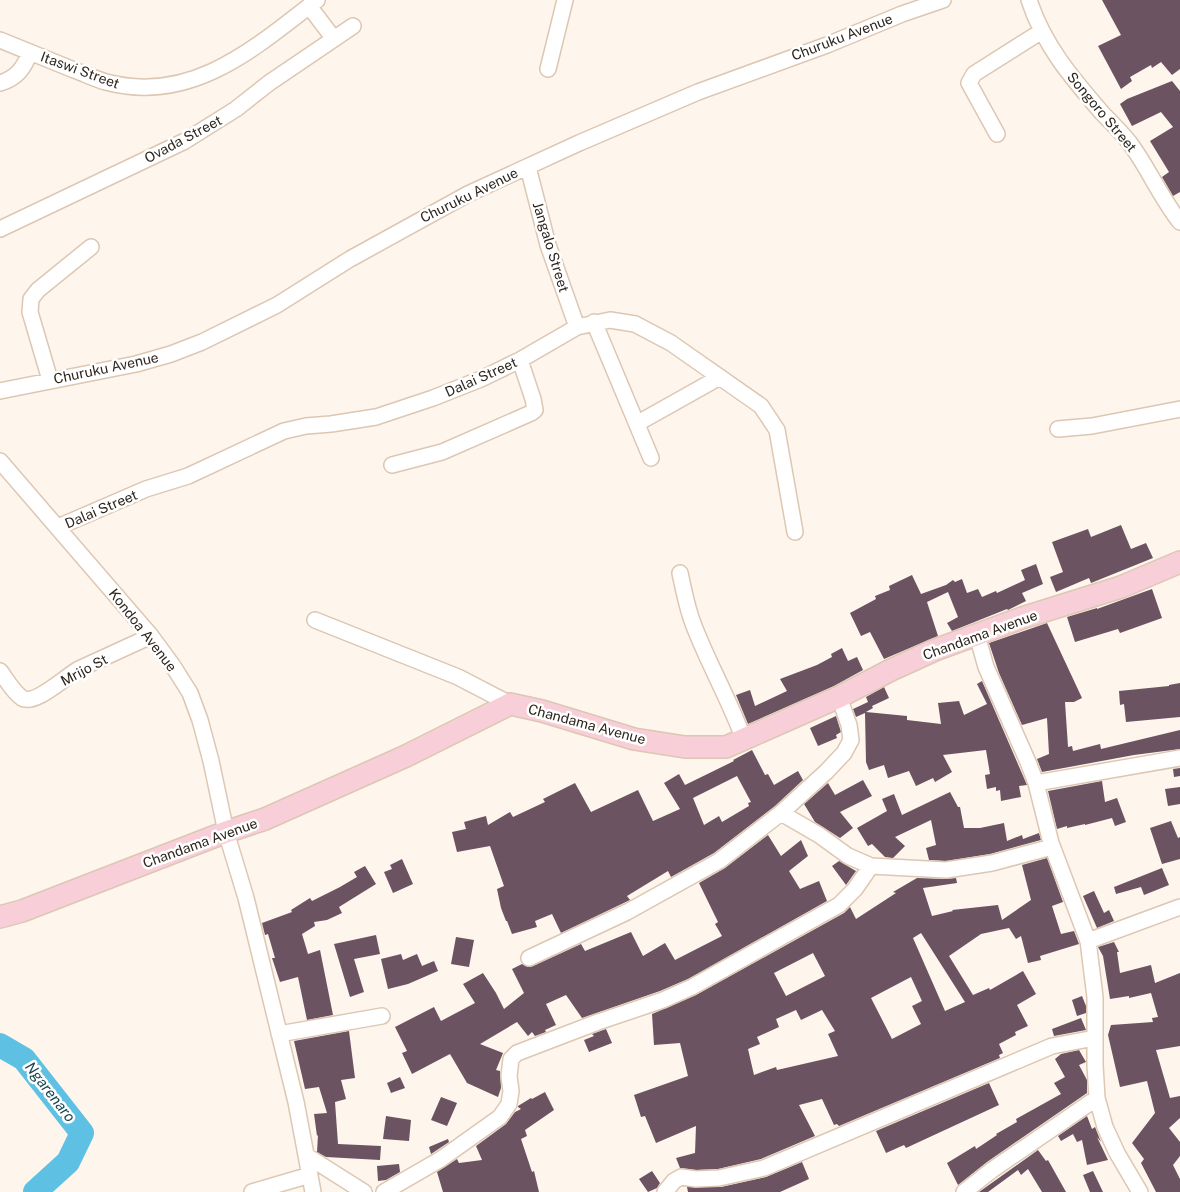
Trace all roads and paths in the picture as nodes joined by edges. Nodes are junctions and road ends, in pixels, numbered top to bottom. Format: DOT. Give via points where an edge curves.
graph roads {
  1 [pos="565,0"];
  2 [pos="943,0"];
  3 [pos="1028,0"];
  4 [pos="313,3"];
  5 [pos="353,26"];
  6 [pos="1042,31"];
  7 [pos="334,39"];
  8 [pos="0,40"];
  9 [pos="30,52"];
  10 [pos="548,69"];
  11 [pos="0,83"];
  12 [pos="997,134"];
  13 [pos="528,167"];
  14 [pos="1180,222"];
  15 [pos="0,229"];
  16 [pos="91,246"];
  17 [pos="594,322"];
  18 [pos="577,327"];
  19 [pos="520,360"];
  20 [pos="720,377"];
  21 [pos="50,380"];
  22 [pos="0,390"];
  23 [pos="1180,409"];
  24 [pos="638,423"];
  25 [pos="1058,429"];
  26 [pos="651,458"];
  27 [pos="0,460"];
  28 [pos="392,465"];
  29 [pos="58,527"];
  30 [pos="795,532"];
  31 [pos="1180,562"];
  32 [pos="680,573"];
  33 [pos="315,620"];
  34 [pos="977,635"];
  35 [pos="151,636"];
  36 [pos="0,670"];
  37 [pos="839,697"];
  38 [pos="510,704"];
  39 [pos="744,740"];
  40 [pos="1180,758"];
  41 [pos="1036,783"];
  42 [pos="781,813"];
  43 [pos="226,832"];
  44 [pos="1052,847"];
  45 [pos="871,866"];
  46 [pos="1180,907"];
  47 [pos="0,917"];
  48 [pos="1088,941"];
  49 [pos="529,958"];
  50 [pos="382,1016"];
  51 [pos="279,1034"];
  52 [pos="1094,1038"];
  53 [pos="1097,1098"];
  54 [pos="307,1156"];
  55 [pos="310,1175"];
  56 [pos="252,1192"];
  57 [pos="313,1192"];
  58 [pos="364,1192"];
  59 [pos="384,1192"];
  60 [pos="665,1192"];
  61 [pos="964,1192"];
  62 [pos="1140,1192"];
  1 -- 10 [label="street"];
  2 -- 13 [label="street, Churuku Avenue" via="698,92"];
  3 -- 6 [label="street, Songoro Street"];
  4 -- 7 [label="street"];
  4 -- 9 [label="street, Itaswi Street" via="255,47 216,70 160,88 136,88 106,82"];
  5 -- 7 [label="street, Ovada Street"];
  6 -- 12 [label="street" via="970,78 968,83"];
  6 -- 14 [label="street, Songoro Street" via="1057,58 1128,142"];
  7 -- 15 [label="street, Ovada Street" via="185,141"];
  8 -- 9 [label="street, Itaswi Street"];
  9 -- 11 [label="street" via="19,73"];
  13 -- 18 [label="street, Jangalo Street" via="548,245"];
  13 -- 21 [label="street, Churuku Avenue" via="432,212 277,305 202,342 136,364"];
  16 -- 21 [label="street" via="38,290 32,299 30,312"];
  17 -- 18 [label="street, Dalai Street"];
  17 -- 20 [label="street, Dalai Street" via="610,320 635,324 671,343"];
  17 -- 24 [label="street"];
  18 -- 19 [label="street, Dalai Street"];
  19 -- 28 [label="street" via="533,399 534,410 531,413 442,452"];
  19 -- 29 [label="street, Dalai Street" via="473,382 376,417 284,431 188,476 146,489"];
  20 -- 24 [label="street"];
  20 -- 30 [label="street, Dalai Street" via="761,406 777,430"];
  21 -- 22 [label="street, Churuku Avenue"];
  23 -- 25 [label="street" via="1092,426"];
  24 -- 26 [label="street"];
  27 -- 29 [label="street, Kondoa Avenue"];
  29 -- 35 [label="street, Kondoa Avenue"];
  31 -- 34 [label="street, Chandama Avenue" via="1121,587"];
  32 -- 39 [label="street" via="693,624"];
  33 -- 38 [label="street" via="458,677"];
  34 -- 37 [label="street, Chandama Avenue" via="926,654"];
  34 -- 41 [label="street" via="986,667"];
  35 -- 36 [label="street, Mrijo St" via="79,669 32,699 23,698"];
  35 -- 43 [label="street, Kondoa Avenue" via="190,693 211,761"];
  37 -- 39 [label="street, Chandama Avenue"];
  37 -- 42 [label="street" via="851,740 826,772"];
  38 -- 39 [label="street, Chandama Avenue" via="634,739 685,747 726,747"];
  38 -- 43 [label="street, Chandama Avenue" via="350,782 265,819"];
  40 -- 41 [label="street"];
  41 -- 44 [label="street"];
  42 -- 45 [label="street" via="848,856"];
  42 -- 49 [label="street" via="719,861 627,912"];
  43 -- 47 [label="street, Chandama Avenue"];
  43 -- 51 [label="street, Kondoa Avenue"];
  44 -- 45 [label="street" via="992,863 946,870"];
  44 -- 48 [label="street"];
  45 -- 59 [label="street" via="839,905 692,987 517,1053 511,1059 509,1104 500,1118 441,1159"];
  46 -- 48 [label="street"];
  48 -- 52 [label="street" via="1095,996"];
  50 -- 51 [label="street"];
  51 -- 54 [label="street, Kondoa Avenue"];
  52 -- 53 [label="street"];
  52 -- 60 [label="street" via="1052,1046 764,1168 719,1178 681,1177"];
  53 -- 61 [label="street"];
  53 -- 62 [label="street" via="1116,1153"];
  54 -- 55 [label="street, Kondoa Avenue"];
  54 -- 58 [label="street"];
  55 -- 56 [label="street"];
  55 -- 57 [label="street, Kondoa Avenue"];
}
